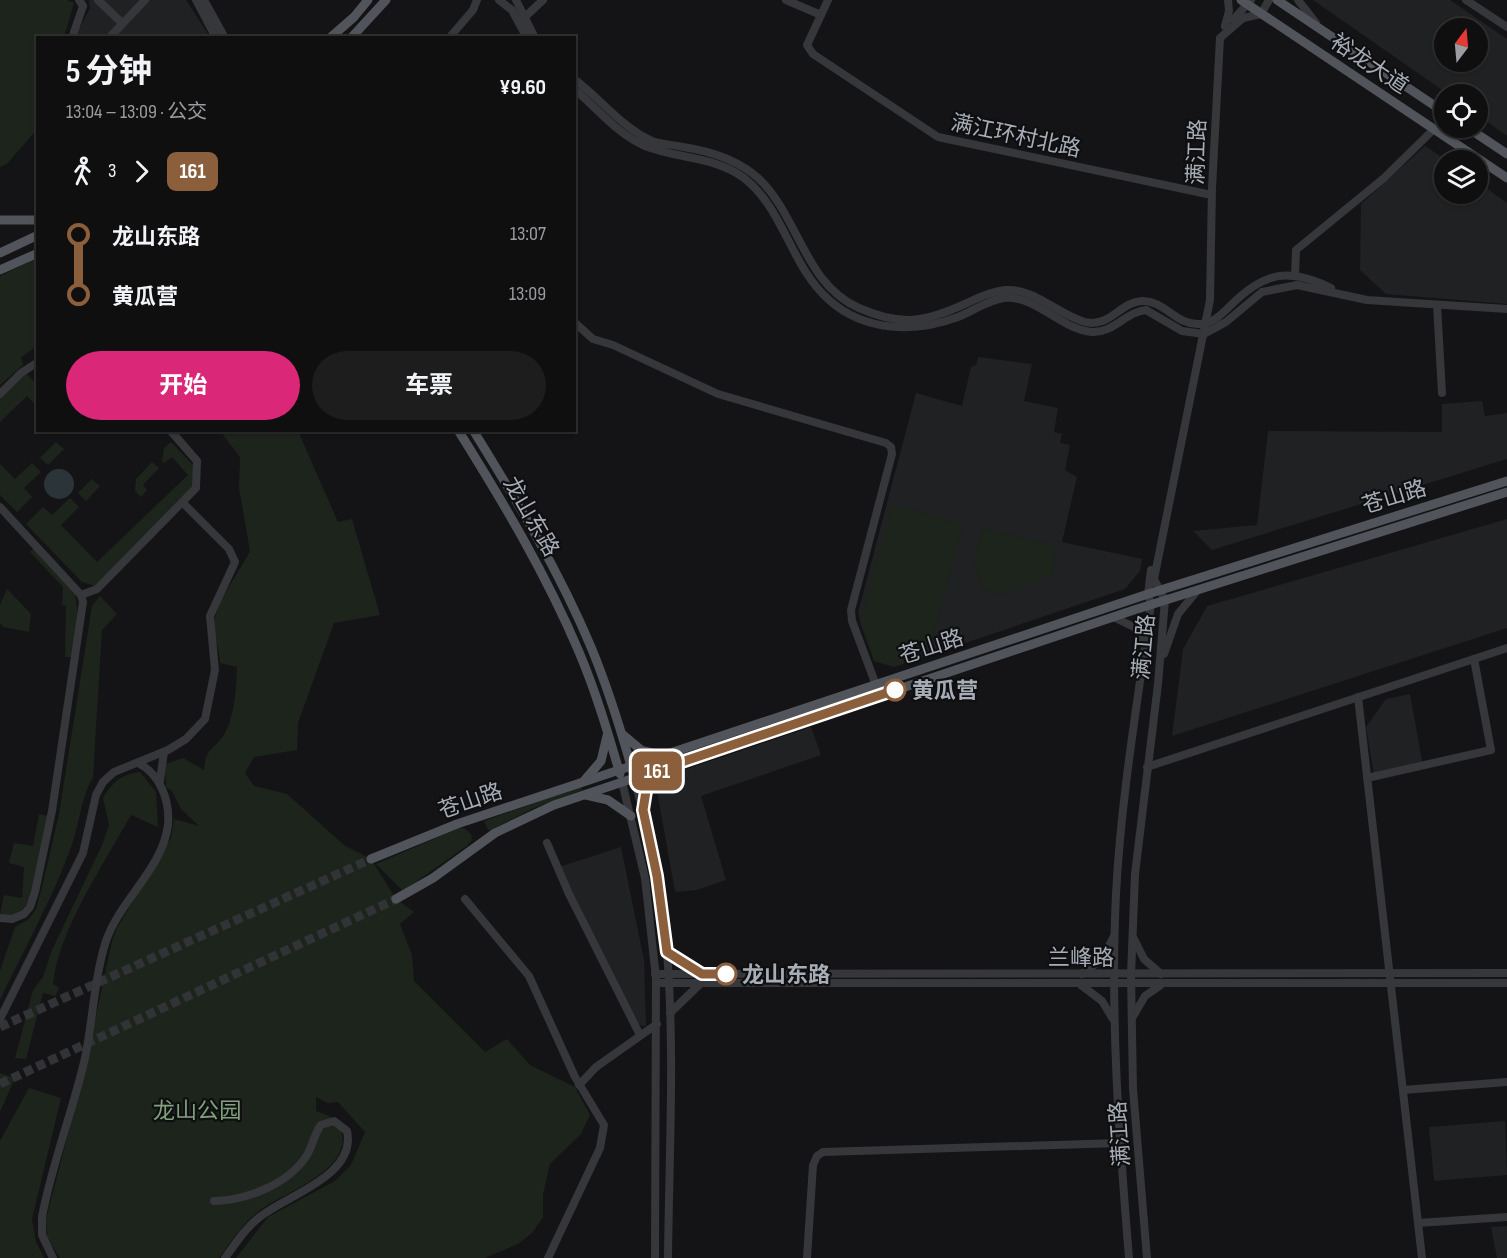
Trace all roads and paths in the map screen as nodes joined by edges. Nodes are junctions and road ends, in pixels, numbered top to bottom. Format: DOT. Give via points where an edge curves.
graph roads {
  1 [pos="78,0"];
  2 [pos="98,0"];
  3 [pos="145,0"];
  4 [pos="196,0"];
  5 [pos="204,0"];
  6 [pos="368,0"];
  7 [pos="386,0"];
  8 [pos="477,0"];
  9 [pos="499,0"];
  10 [pos="516,0"];
  11 [pos="543,0"];
  12 [pos="786,0"];
  13 [pos="828,0"];
  14 [pos="1228,0"];
  15 [pos="1269,0"];
  16 [pos="1277,0"];
  17 [pos="1298,0"];
  18 [pos="1466,0"];
  19 [pos="1247,2"];
  20 [pos="1261,14"];
  21 [pos="821,15"];
  22 [pos="526,16"];
  23 [pos="122,23"];
  24 [pos="1225,26"];
  25 [pos="1507,27"];
  26 [pos="1320,29"];
  27 [pos="73,36"];
  28 [pos="111,36"];
  29 [pos="215,36"];
  30 [pos="224,36"];
  31 [pos="332,36"];
  32 [pos="353,36"];
  33 [pos="451,36"];
  34 [pos="526,36"];
  35 [pos="534,36"];
  36 [pos="576,81"];
  37 [pos="576,92"];
  38 [pos="1434,105"];
  39 [pos="1434,129"];
  40 [pos="1447,138"];
  41 [pos="1483,138"];
  42 [pos="1507,154"];
  43 [pos="1507,178"];
  44 [pos="1207,194"];
  45 [pos="36,218"];
  46 [pos="0,220"];
  47 [pos="36,235"];
  48 [pos="0,253"];
  49 [pos="36,255"];
  50 [pos="0,270"];
  51 [pos="1295,276"];
  52 [pos="1346,295"];
  53 [pos="1240,297"];
  54 [pos="833,298"];
  55 [pos="1248,304"];
  56 [pos="1437,305"];
  57 [pos="970,307"];
  58 [pos="1507,309"];
  59 [pos="576,324"];
  60 [pos="1202,324"];
  61 [pos="1200,334"];
  62 [pos="36,363"];
  63 [pos="1442,393"];
  64 [pos="0,394"];
  65 [pos="172,432"];
  66 [pos="459,432"];
  67 [pos="474,432"];
  68 [pos="1507,481"];
  69 [pos="1507,492"];
  70 [pos="183,503"];
  71 [pos="0,507"];
  72 [pos="1202,588"];
  73 [pos="1161,590"];
  74 [pos="1148,594"];
  75 [pos="81,595"];
  76 [pos="1165,600"];
  77 [pos="1151,604"];
  78 [pos="1112,617"];
  79 [pos="1146,646"];
  80 [pos="1507,648"];
  81 [pos="1474,659"];
  82 [pos="1158,684"];
  83 [pos="876,685"];
  84 [pos="1358,697"];
  85 [pos="607,730"];
  86 [pos="620,731"];
  87 [pos="164,752"];
  88 [pos="670,754"];
  89 [pos="138,763"];
  90 [pos="631,767"];
  91 [pos="1147,767"];
  92 [pos="658,770"];
  93 [pos="619,771"];
  94 [pos="634,778"];
  95 [pos="1367,778"];
  96 [pos="160,781"];
  97 [pos="622,782"];
  98 [pos="582,783"];
  99 [pos="584,794"];
  100 [pos="643,810"];
  101 [pos="631,816"];
  102 [pos="547,843"];
  103 [pos="371,859"];
  104 [pos="396,899"];
  105 [pos="465,899"];
  106 [pos="0,918"];
  107 [pos="1115,925"];
  108 [pos="1132,927"];
  109 [pos="667,952"];
  110 [pos="1507,973"];
  111 [pos="655,974"];
  112 [pos="668,974"];
  113 [pos="702,974"];
  114 [pos="1080,975"];
  115 [pos="1114,975"];
  116 [pos="1131,975"];
  117 [pos="1163,975"];
  118 [pos="1390,975"];
  119 [pos="656,983"];
  120 [pos="669,983"];
  121 [pos="1507,983"];
  122 [pos="700,984"];
  123 [pos="1080,984"];
  124 [pos="1131,984"];
  125 [pos="1162,984"];
  126 [pos="1114,985"];
  127 [pos="1391,985"];
  128 [pos="670,1013"];
  129 [pos="0,1019"];
  130 [pos="1114,1021"];
  131 [pos="1131,1023"];
  132 [pos="657,1024"];
  133 [pos="640,1035"];
  134 [pos="1507,1083"];
  135 [pos="579,1085"];
  136 [pos="1403,1090"];
  137 [pos="1119,1143"];
  138 [pos="214,1202"];
  139 [pos="1507,1217"];
  140 [pos="1418,1222"];
  141 [pos="53,1258"];
  142 [pos="225,1258"];
  143 [pos="548,1258"];
  144 [pos="655,1258"];
  145 [pos="668,1258"];
  146 [pos="807,1258"];
  147 [pos="1129,1258"];
  148 [pos="1147,1258"];
  149 [pos="1422,1258"];
  1 -- 27 [label="street" via="83,6"];
  2 -- 23 [label="street"];
  3 -- 23 [label="street"];
  4 -- 29 [label="street"];
  5 -- 30 [label="street"];
  6 -- 31 [label="main road"];
  7 -- 32 [label="main road"];
  8 -- 33 [label="street"];
  9 -- 34 [label="street" via="512,10"];
  10 -- 22 [label="street"];
  11 -- 22 [label="street"];
  12 -- 21 [label="street"];
  13 -- 21 [label="street"];
  14 -- 24 [label="street"];
  15 -- 20 [label="street"];
  16 -- 26 [label="main road, 裕龙大道"];
  17 -- 26 [label="street"];
  18 -- 25 [label="street"];
  19 -- 20 [label="main road, 裕龙大道"];
  19 -- 24 [label="street, 满江路"];
  20 -- 39 [label="main road, 裕龙大道"];
  20 -- 60 [label="street, 满江路" via="1243,18 1220,40 1211,290"];
  21 -- 44 [label="street, 满江环村北路" via="807,45 813,54 938,137"];
  22 -- 35 [label="street"];
  23 -- 28 [label="street"];
  24 -- 44 [label="street, 满江路" via="1216,34 1214,45"];
  26 -- 38 [label="main road, 裕龙大道"];
  36 -- 54 [label="street" via="640,134 717,156 751,173 771,195"];
  37 -- 54 [label="street" via="637,142 717,164 746,180 770,207 809,276"];
  39 -- 51 [label="street" via="1384,177 1296,250"];
  40 -- 43 [label="main road, 裕龙大道"];
  41 -- 42 [label="main road"];
  44 -- 60 [label="street, 满江路"];
  45 -- 46 [label="main road"];
  47 -- 48 [label="main road"];
  49 -- 50 [label="main road"];
  51 -- 52 [label="street" via="1315,280"];
  51 -- 53 [label="street" via="1264,279"];
  52 -- 55 [label="street" via="1292,285 1265,290"];
  52 -- 56 [label="street"];
  53 -- 55 [label="street"];
  53 -- 60 [label="street" via="1217,318"];
  54 -- 57 [label="street" via="901,321 933,318"];
  55 -- 61 [label="street" via="1218,327"];
  56 -- 58 [label="street"];
  56 -- 63 [label="street"];
  57 -- 60 [label="street" via="994,292 1018,291 1093,323 1108,320 1134,303 1147,301 1181,321"];
  57 -- 61 [label="street" via="1012,298 1032,304 1078,329 1098,332 1147,310 1177,328"];
  59 -- 83 [label="street" via="593,339 718,394 891,447 851,610"];
  60 -- 61 [label="street, 满江路"];
  61 -- 73 [label="street, 满江路" via="1154,579"];
  61 -- 74 [label="street, 满江路"];
  62 -- 64 [label="street"];
  65 -- 70 [label="street" via="193,454 199,468 196,488"];
  66 -- 85 [label="main road, 龙山东路" via="544,577 579,652"];
  67 -- 86 [label="main road, 龙山东路" via="563,585 596,658"];
  68 -- 73 [label="main road, 苍山路"];
  69 -- 72 [label="main road, 苍山路"];
  70 -- 75 [label="street" via="97,589"];
  70 -- 87 [label="street" via="229,549 235,562 210,616 214,670 207,714 193,734"];
  71 -- 75 [label="street"];
  72 -- 76 [label="main road, 苍山路"];
  72 -- 82 [label="street" via="1185,603 1175,620"];
  73 -- 74 [label="main road, 苍山路"];
  73 -- 76 [label="street, 满江路"];
  74 -- 77 [label="street, 满江路"];
  74 -- 83 [label="main road, 苍山路"];
  75 -- 106 [label="street" via="52,812 35,892 24,914"];
  76 -- 77 [label="main road, 苍山路"];
  76 -- 82 [label="street, 满江路"];
  77 -- 78 [label="main road, 苍山路"];
  77 -- 79 [label="street, 满江路"];
  78 -- 79 [label="street" via="1134,627"];
  78 -- 92 [label="main road, 苍山路"];
  79 -- 107 [label="street, 满江路" via="1120,839"];
  80 -- 81 [label="street"];
  81 -- 84 [label="street"];
  81 -- 95 [label="street" via="1491,750"];
  82 -- 91 [label="street, 满江路"];
  83 -- 88 [label="main road, 苍山路"];
  84 -- 91 [label="street"];
  84 -- 95 [label="street"];
  85 -- 93 [label="main road, 龙山东路"];
  85 -- 98 [label="main road" via="601,761"];
  86 -- 88 [label="main road" via="641,750"];
  86 -- 90 [label="main road, 龙山东路"];
  87 -- 89 [label="street"];
  87 -- 96 [label="street"];
  88 -- 90 [label="main road, 苍山路"];
  89 -- 96 [label="street"];
  89 -- 129 [label="street" via="114,772 99,788 83,853"];
  90 -- 93 [label="main road, 苍山路"];
  90 -- 94 [label="main road, 龙山东路"];
  91 -- 108 [label="street, 满江路"];
  92 -- 94 [label="main road, 苍山路"];
  92 -- 100 [label="main road" via="646,791"];
  93 -- 97 [label="main road, 龙山东路"];
  93 -- 98 [label="main road, 苍山路"];
  94 -- 97 [label="main road, 苍山路"];
  94 -- 100 [label="street, 龙山东路"];
  95 -- 118 [label="street"];
  96 -- 141 [label="street" via="168,817 165,836 106,940 84,1058 45,1204 42,1235"];
  97 -- 99 [label="main road, 苍山路"];
  97 -- 101 [label="street, 龙山东路"];
  98 -- 103 [label="main road, 苍山路" via="457,824"];
  99 -- 101 [label="main road" via="608,800"];
  99 -- 104 [label="main road, 苍山路" via="508,826 425,884"];
  100 -- 109 [label="street, 龙山东路"];
  101 -- 111 [label="street, 龙山东路" via="646,888"];
  102 -- 133 [label="street" via="568,894"];
  105 -- 135 [label="street" via="529,976"];
  107 -- 114 [label="street" via="1106,953"];
  107 -- 115 [label="street, 满江路"];
  108 -- 116 [label="street, 满江路"];
  108 -- 117 [label="street" via="1140,953"];
  109 -- 112 [label="street, 龙山东路"];
  109 -- 113 [label="street"];
  110 -- 118 [label="street, 兰峰路"];
  111 -- 112 [label="street, 兰峰路"];
  111 -- 119 [label="street, 龙山东路"];
  112 -- 113 [label="street, 兰峰路"];
  112 -- 120 [label="street, 龙山东路"];
  113 -- 114 [label="street, 兰峰路"];
  114 -- 115 [label="street, 兰峰路"];
  115 -- 116 [label="street, 兰峰路"];
  115 -- 126 [label="street, 满江路"];
  116 -- 117 [label="street, 兰峰路"];
  116 -- 124 [label="street, 满江路"];
  117 -- 118 [label="street, 兰峰路"];
  118 -- 127 [label="street"];
  119 -- 120 [label="street, 兰峰路"];
  119 -- 132 [label="street, 龙山东路"];
  120 -- 122 [label="street, 兰峰路"];
  120 -- 128 [label="street, 龙山东路"];
  121 -- 127 [label="street, 兰峰路"];
  122 -- 123 [label="street, 兰峰路"];
  122 -- 128 [label="street"];
  123 -- 126 [label="street, 兰峰路"];
  123 -- 130 [label="street" via="1102,1001"];
  124 -- 125 [label="street, 兰峰路"];
  124 -- 126 [label="street, 兰峰路"];
  124 -- 131 [label="street, 满江路"];
  125 -- 127 [label="street, 兰峰路"];
  125 -- 131 [label="street" via="1141,1002"];
  126 -- 130 [label="street, 满江路"];
  127 -- 136 [label="street"];
  128 -- 145 [label="street, 龙山东路"];
  130 -- 137 [label="street, 满江路"];
  131 -- 148 [label="street, 满江路"];
  132 -- 133 [label="street"];
  132 -- 144 [label="street, 龙山东路"];
  133 -- 135 [label="street" via="596,1067"];
  134 -- 136 [label="street"];
  135 -- 143 [label="street" via="602,1121 604,1136"];
  136 -- 140 [label="street"];
  137 -- 146 [label="street" via="823,1152 813,1165"];
  137 -- 147 [label="street, 满江路"];
  138 -- 142 [label="street" via="247,1198 283,1177 307,1155 318,1129 326,1122 340,1123 347,1131 348,1144 337,1166 259,1217"];
  139 -- 140 [label="street"];
  140 -- 149 [label="street"];
}
